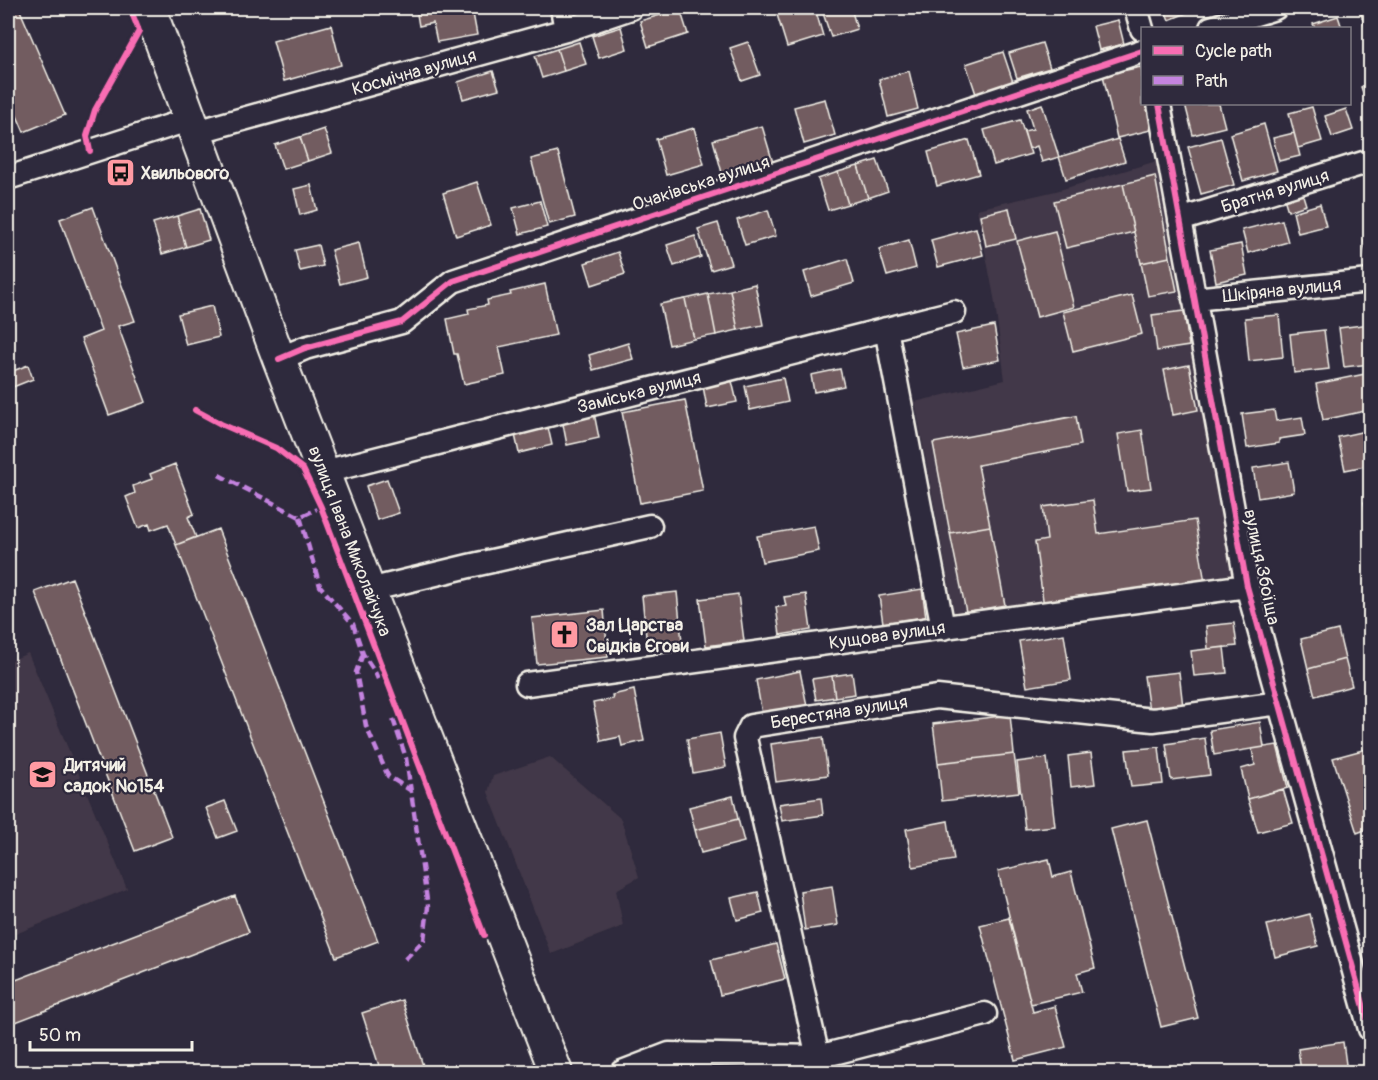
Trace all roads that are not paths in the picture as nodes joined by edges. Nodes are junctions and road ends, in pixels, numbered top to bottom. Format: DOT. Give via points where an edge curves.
graph roads {
  1 [pos="149,8"];
  2 [pos="562,8"];
  3 [pos="631,8"];
  4 [pos="1136,8"];
  5 [pos="1275,8"];
  6 [pos="1142,27"];
  7 [pos="1214,27"];
  8 [pos="566,30"];
  9 [pos="1141,52"];
  10 [pos="1159,105"];
  11 [pos="193,126"];
  12 [pos="1371,161"];
  13 [pos="8,178"];
  14 [pos="1180,220"];
  15 [pos="1371,281"];
  16 [pos="1194,299"];
  17 [pos="954,312"];
  18 [pos="886,329"];
  19 [pos="279,359"];
  20 [pos="324,472"];
  21 [pos="650,526"];
  22 [pos="1247,586"];
  23 [pos="369,590"];
  24 [pos="944,628"];
  25 [pos="527,684"];
  26 [pos="1280,703"];
  27 [pos="985,1014"];
  28 [pos="1371,1029"];
  29 [pos="819,1065"];
  30 [pos="556,1072"];
  31 [pos="622,1072"];
  1 -- 11 [label="main road, вулиця Івана Миколайчука"];
  2 -- 8 [label="street"];
  3 -- 8 [label="street, Космічна вулиця"];
  4 -- 6 [label="street"];
  5 -- 7 [label="street"];
  8 -- 11 [label="street, Космічна вулиця"];
  9 -- 19 [label="street, Очаківська вулиця" via="453,281 402,322 305,348"];
  10 -- 14 [label="street, вулиця Збоїща"];
  11 -- 13 [label="street, Космічна вулиця"];
  11 -- 19 [label="main road, вулиця Івана Миколайчука"];
  12 -- 14 [label="street, Братня вулиця"];
  14 -- 16 [label="street, вулиця Збоїща"];
  15 -- 16 [label="street, Шкіряна вулиця"];
  16 -- 22 [label="street, вулиця Збоїща"];
  17 -- 18 [label="street, Заміська вулиця"];
  18 -- 20 [label="street, Заміська вулиця"];
  18 -- 24 [label="street"];
  19 -- 20 [label="main road, вулиця Івана Миколайчука"];
  20 -- 23 [label="main road, вулиця Івана Миколайчука"];
  21 -- 23 [label="street"];
  22 -- 24 [label="street, Кущова вулиця"];
  22 -- 26 [label="street, вулиця Збоїща"];
  23 -- 30 [label="main road, вулиця Івана Миколайчука"];
  24 -- 25 [label="street, Кущова вулиця"];
  26 -- 28 [label="street, вулиця Збоїща"];
  26 -- 29 [label="street, Берестяна вулиця" via="1153,720 937,697 751,726 745,738"];
  27 -- 29 [label="street"];
  29 -- 31 [label="street" via="669,1054"];
}
